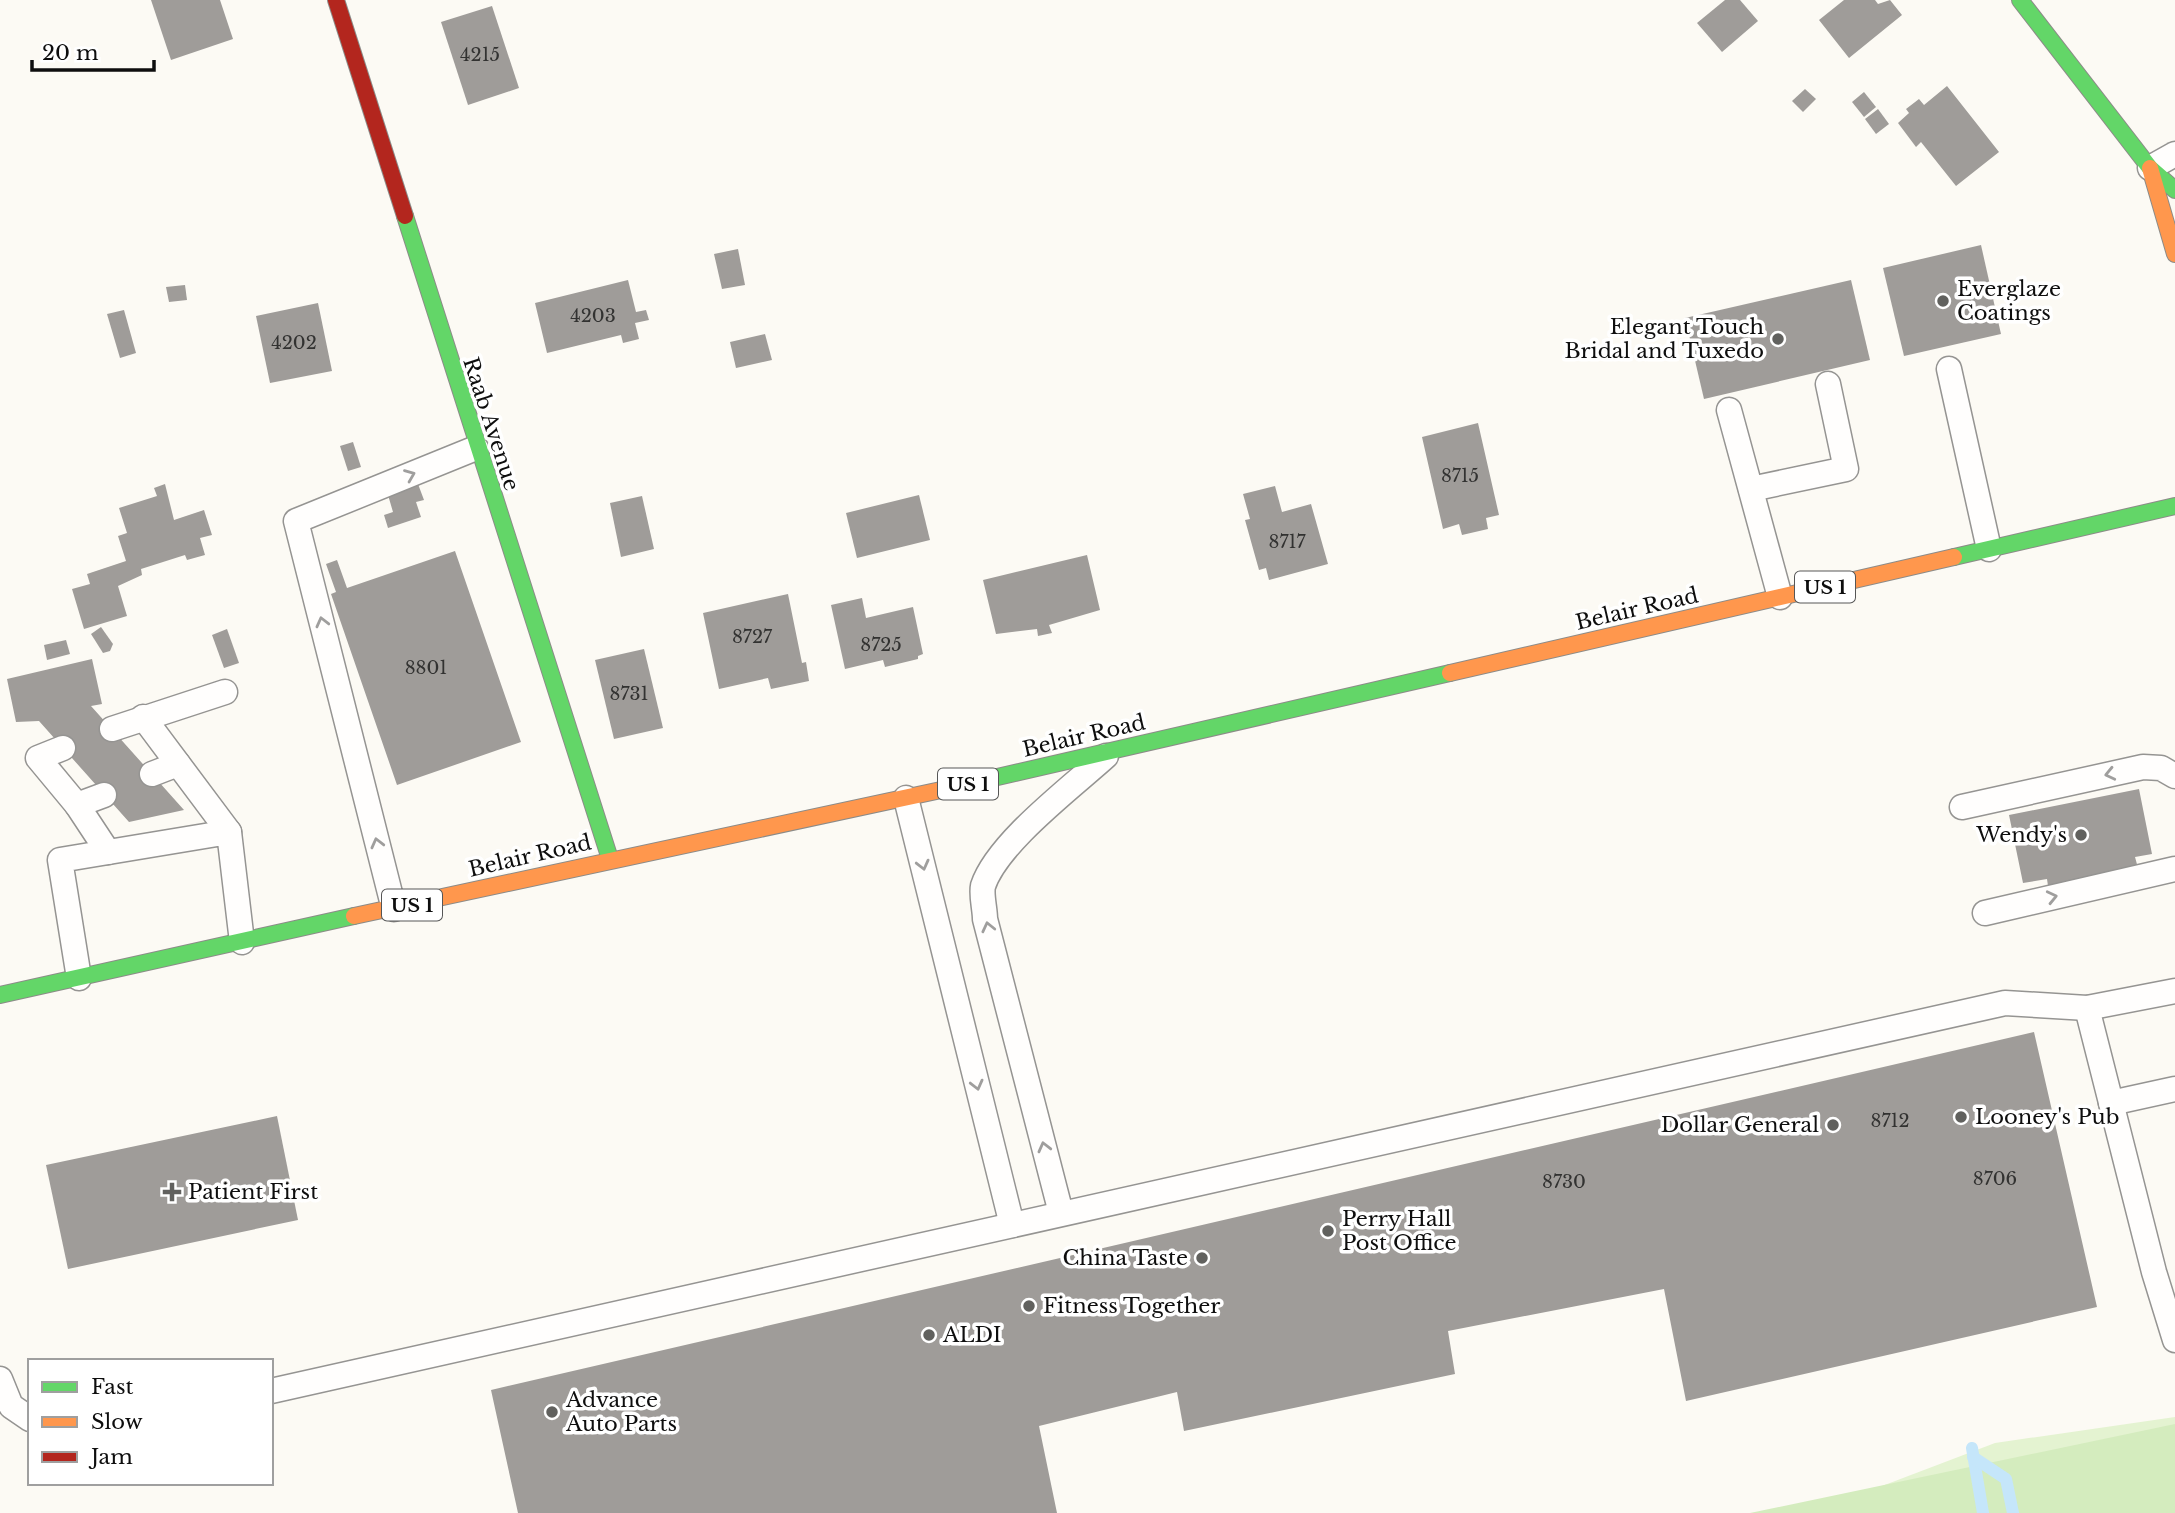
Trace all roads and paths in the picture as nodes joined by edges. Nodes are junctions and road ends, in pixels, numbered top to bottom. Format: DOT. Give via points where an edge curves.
graph roads {
  1 [pos="335,0"];
  2 [pos="2020,0"];
  3 [pos="2175,154"];
  4 [pos="2150,168"];
  5 [pos="2175,190"];
  6 [pos="2175,254"];
  7 [pos="1949,369"];
  8 [pos="1828,384"];
  9 [pos="1729,410"];
  10 [pos="476,448"];
  11 [pos="1751,489"];
  12 [pos="2175,506"];
  13 [pos="1989,549"];
  14 [pos="1780,597"];
  15 [pos="225,692"];
  16 [pos="143,717"];
  17 [pos="112,729"];
  18 [pos="63,748"];
  19 [pos="1112,751"];
  20 [pos="178,764"];
  21 [pos="152,774"];
  22 [pos="2175,776"];
  23 [pos="104,794"];
  24 [pos="906,799"];
  25 [pos="77,806"];
  26 [pos="1962,807"];
  27 [pos="229,832"];
  28 [pos="108,852"];
  29 [pos="610,859"];
  30 [pos="2175,869"];
  31 [pos="394,909"];
  32 [pos="1985,913"];
  33 [pos="242,942"];
  34 [pos="79,978"];
  35 [pos="2175,991"];
  36 [pos="0,995"];
  37 [pos="2087,1008"];
  38 [pos="2175,1089"];
  39 [pos="2111,1103"];
  40 [pos="1061,1213"];
  41 [pos="1012,1224"];
  42 [pos="2175,1340"];
  43 [pos="0,1379"];
  44 [pos="273,1391"];
  45 [pos="28,1418"];
  1 -- 10 [label="main road, Raab Avenue"];
  2 -- 4 [label="main road"];
  3 -- 4 [label="lane"];
  4 -- 5 [label="main road"];
  4 -- 6 [label="main road"];
  7 -- 13 [label="lane"];
  8 -- 11 [label="lane" via="1846,469"];
  9 -- 11 [label="lane"];
  10 -- 29 [label="main road, Raab Avenue"];
  31 -- 10 [label="lane, one-way" via="296,521"];
  11 -- 14 [label="lane"];
  12 -- 13 [label="main road, Belair Road / US 1"];
  13 -- 14 [label="main road, Belair Road / US 1"];
  14 -- 19 [label="main road, Belair Road / US 1"];
  15 -- 16 [label="lane"];
  16 -- 17 [label="lane"];
  16 -- 20 [label="lane"];
  18 -- 25 [label="lane" via="38,758"];
  19 -- 24 [label="main road, Belair Road / US 1"];
  40 -- 19 [label="lane, one-way" via="985,919 983,888 1001,856"];
  20 -- 21 [label="lane"];
  20 -- 27 [label="lane"];
  22 -- 26 [label="lane, one-way" via="2143,766"];
  23 -- 25 [label="lane"];
  24 -- 29 [label="main road, Belair Road / US 1"];
  24 -- 41 [label="lane, one-way"];
  25 -- 28 [label="lane"];
  27 -- 28 [label="lane"];
  27 -- 33 [label="lane"];
  28 -- 34 [label="lane" via="60,860"];
  29 -- 31 [label="main road, Belair Road / US 1"];
  32 -- 30 [label="lane, one-way"];
  31 -- 33 [label="main road, Belair Road / US 1"];
  33 -- 34 [label="main road, Belair Road / US 1"];
  34 -- 36 [label="main road, Belair Road / US 1"];
  35 -- 37 [label="lane"];
  37 -- 39 [label="lane"];
  37 -- 40 [label="lane" via="2005,1003"];
  38 -- 39 [label="lane"];
  39 -- 42 [label="lane"];
  40 -- 41 [label="lane"];
  41 -- 44 [label="lane"];
  43 -- 45 [label="lane" via="11,1406"];
}
